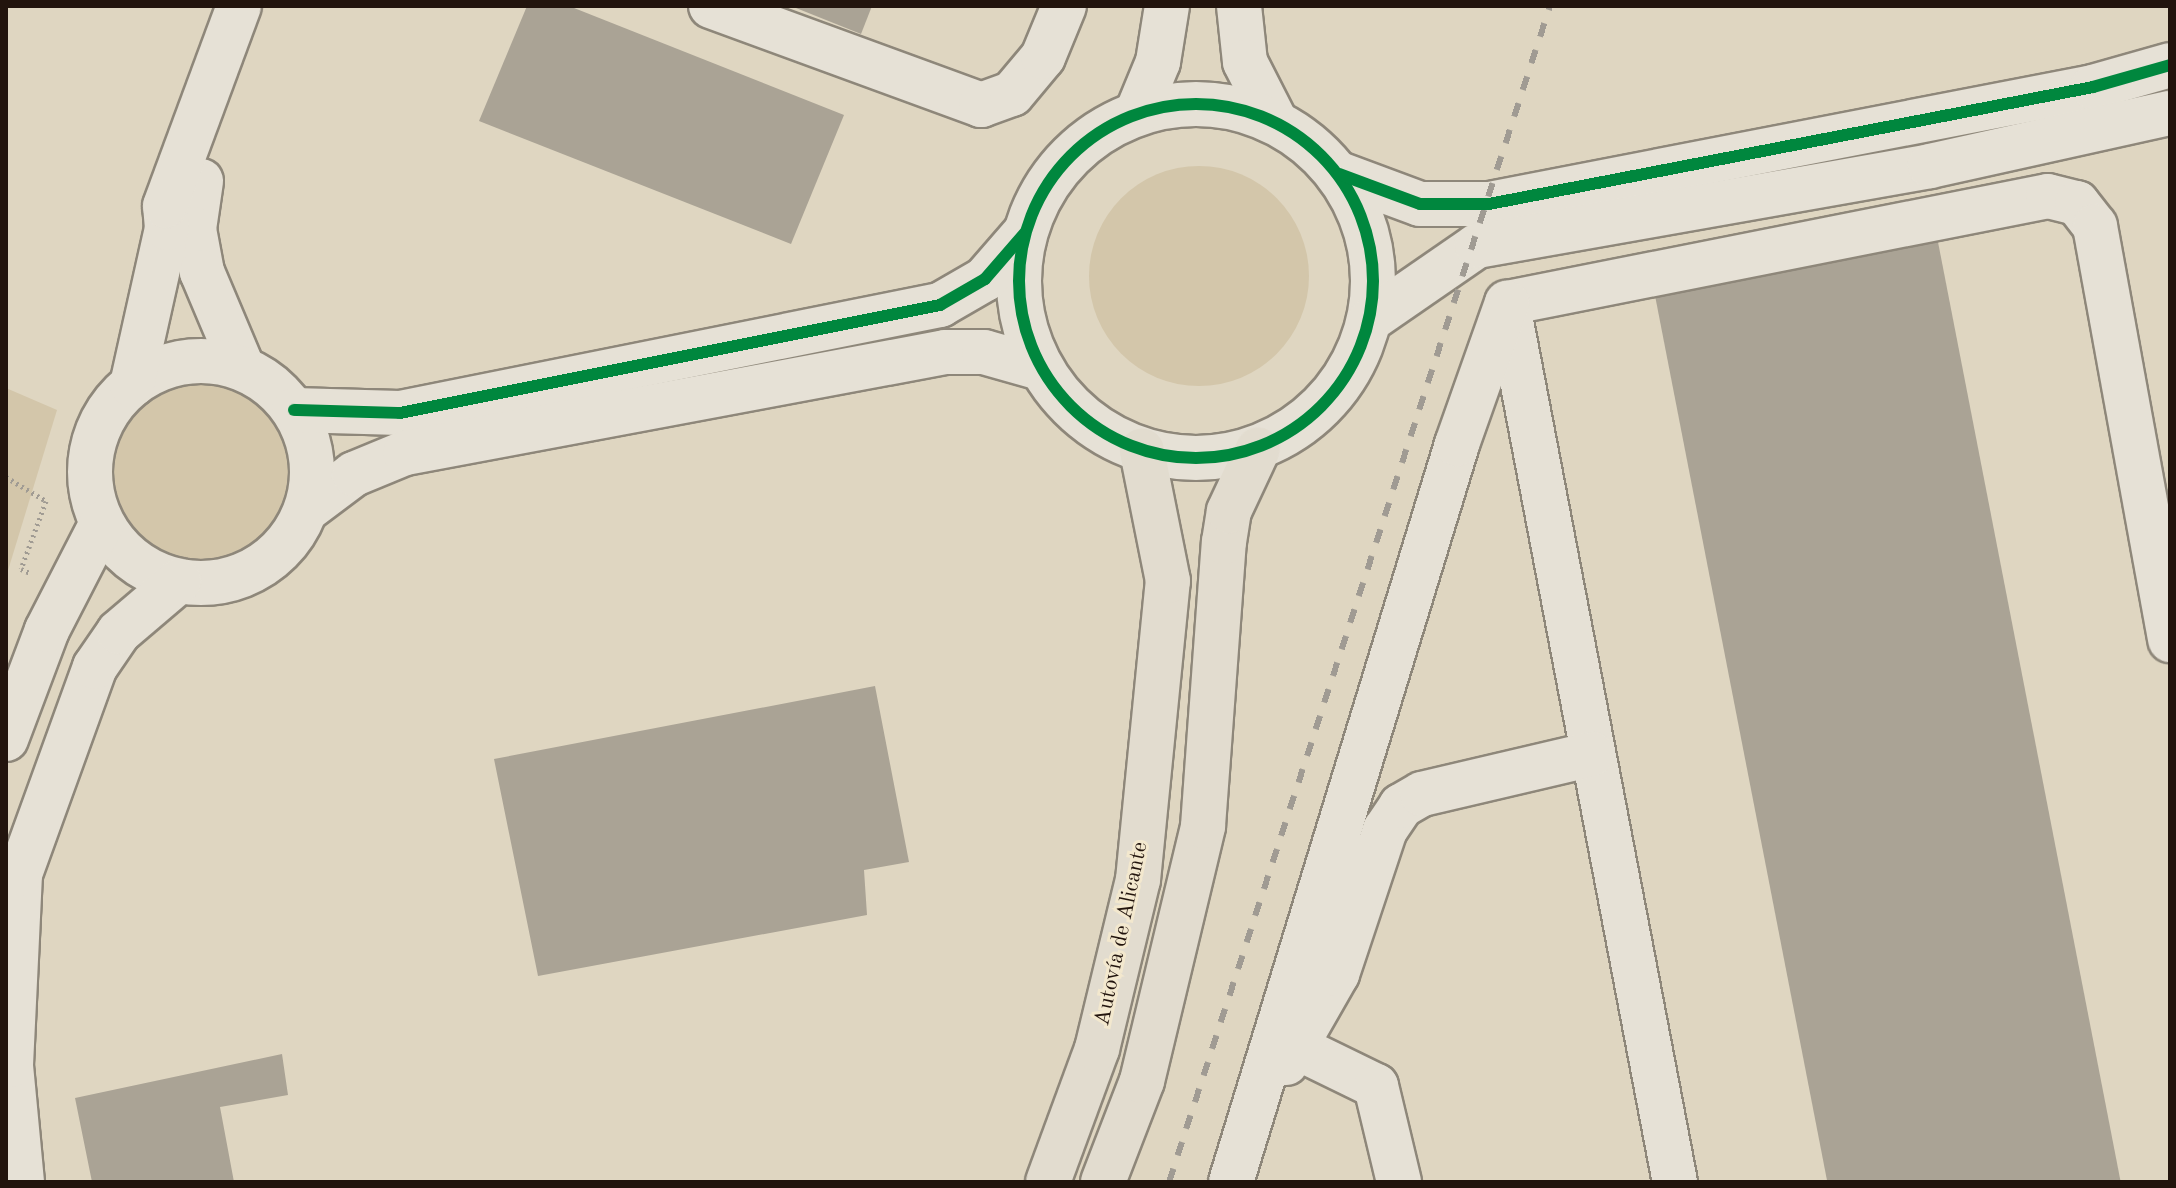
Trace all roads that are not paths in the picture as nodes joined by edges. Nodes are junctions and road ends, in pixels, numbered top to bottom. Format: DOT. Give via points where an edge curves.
graph roads {
  1 [pos="239,6"];
  2 [pos="271,6"];
  3 [pos="711,6"];
  4 [pos="1064,6"];
  5 [pos="1167,6"];
  6 [pos="1239,6"];
  7 [pos="2170,65"];
  8 [pos="1137,113"];
  9 [pos="2170,113"];
  10 [pos="1274,119"];
  11 [pos="1921,121"];
  12 [pos="2109,128"];
  13 [pos="2170,145"];
  14 [pos="1930,166"];
  15 [pos="1339,174"];
  16 [pos="197,190"];
  17 [pos="1941,217"];
  18 [pos="167,228"];
  19 [pos="1024,234"];
  20 [pos="1507,303"];
  21 [pos="1371,319"];
  22 [pos="1040,368"];
  23 [pos="243,369"];
  24 [pos="132,385"];
  25 [pos="294,410"];
  26 [pos="1258,449"];
  27 [pos="1142,451"];
  28 [pos="306,510"];
  29 [pos="102,523"];
  30 [pos="179,581"];
  31 [pos="2170,640"];
  32 [pos="6,739"];
  33 [pos="1592,754"];
  34 [pos="1296,1047"];
  35 [pos="1245,1135"];
  36 [pos="22,1182"];
  37 [pos="1048,1182"];
  38 [pos="1103,1182"];
  39 [pos="1231,1182"];
  40 [pos="1399,1182"];
  41 [pos="1675,1182"];
  1 -- 18 [label="street" via="165,206"];
  2 -- 16 [label="street"];
  3 -- 4 [label="street" via="981,105 1012,94 1032,70"];
  5 -- 8 [label="street" via="1158,62"];
  6 -- 10 [label="street" via="1245,62"];
  7 -- 11 [label="street"];
  8 -- 10 [label="street" via="1183,102 1230,105"];
  8 -- 19 [label="street" via="1087,140 1067,161 1048,182"];
  9 -- 12 [label="street" via="2138,114"];
  10 -- 15 [label="street"];
  11 -- 14 [label="street"];
  11 -- 15 [label="street" via="1489,204 1420,204"];
  12 -- 13 [label="street"];
  12 -- 14 [label="street"];
  14 -- 17 [label="street"];
  14 -- 21 [label="street" via="1477,246"];
  15 -- 21 [label="street" via="1364,218 1374,268"];
  16 -- 18 [label="street"];
  16 -- 23 [label="street" via="202,272"];
  17 -- 20 [label="street"];
  17 -- 31 [label="street" via="2048,196 2077,203 2095,226"];
  18 -- 24 [label="street"];
  19 -- 22 [label="street" via="1018,280 1024,325"];
  19 -- 25 [label="street" via="985,279 940,305 400,413"];
  20 -- 33 [label="street"];
  20 -- 35 [label="street" via="1457,444"];
  21 -- 26 [label="street" via="1349,374 1309,419"];
  22 -- 27 [label="street" via="1078,413"];
  22 -- 28 [label="street" via="984,352 945,352 405,453 354,474"];
  23 -- 24 [label="street" via="205,361 166,366"];
  23 -- 25 [label="street"];
  24 -- 29 [label="street" via="114,403 93,449 93,499"];
  25 -- 28 [label="street" via="311,459"];
  26 -- 27 [label="street" via="1200,460"];
  26 -- 38 [label="highway" via="1229,511 1203,826 1142,1081"];
  27 -- 37 [label="highway, Autovía de Alicante" via="1168,581 1138,880 1097,1049"];
  28 -- 30 [label="street" via="294,533 257,569 219,582"];
  29 -- 30 [label="street" via="134,561"];
  29 -- 32 [label="street"];
  30 -- 36 [label="street" via="119,632 95,667 20,874 10,1036"];
  33 -- 34 [label="street" via="1422,794 1401,806 1385,830 1337,974"];
  33 -- 41 [label="street"];
  34 -- 35 [label="street"];
  34 -- 40 [label="street" via="1376,1086"];
  35 -- 39 [label="street"];
}
